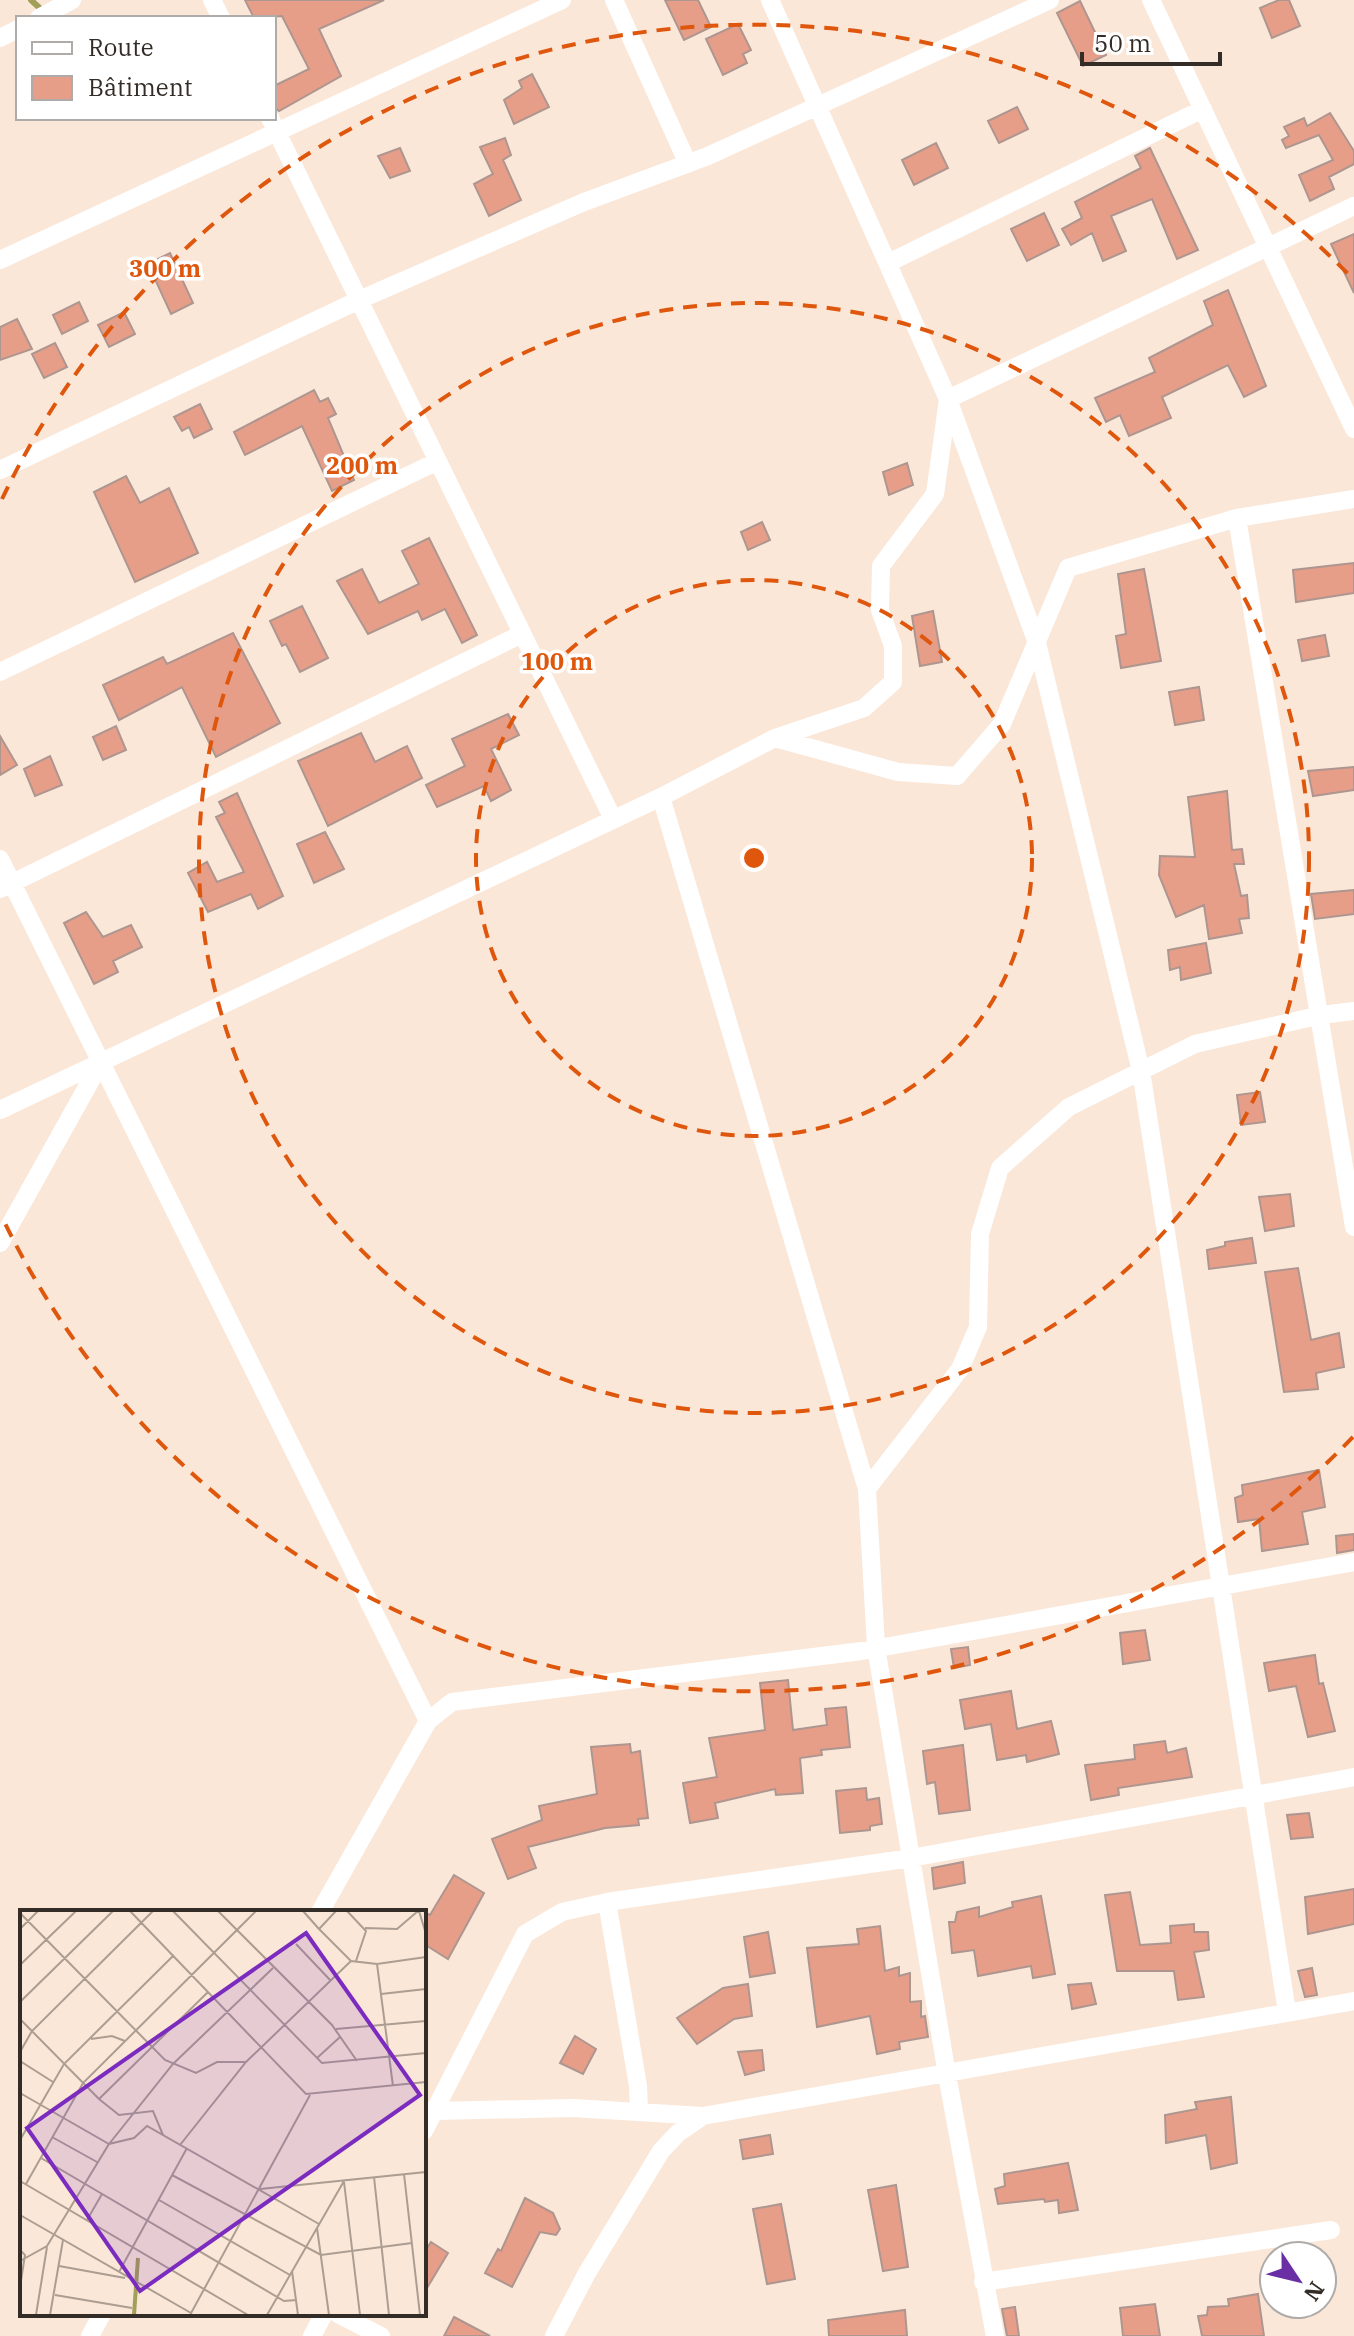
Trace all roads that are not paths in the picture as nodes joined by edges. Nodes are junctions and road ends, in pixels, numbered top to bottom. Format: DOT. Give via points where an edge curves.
graph roads {
  1 [pos="562,0"];
  2 [pos="614,0"];
  3 [pos="770,0"];
  4 [pos="1050,0"];
  5 [pos="1151,0"];
  6 [pos="69,2"];
  7 [pos="43,16"];
  8 [pos="818,106"];
  9 [pos="1203,109"];
  10 [pos="274,125"];
  11 [pos="688,164"];
  12 [pos="1354,206"];
  13 [pos="1268,247"];
  14 [pos="0,260"];
  15 [pos="888,263"];
  16 [pos="359,300"];
  17 [pos="948,399"];
  18 [pos="1354,429"];
  19 [pos="436,462"];
  20 [pos="0,470"];
  21 [pos="1354,499"];
  22 [pos="1237,518"];
  23 [pos="522,634"];
  24 [pos="1037,643"];
  25 [pos="0,672"];
  26 [pos="775,738"];
  27 [pos="661,797"];
  28 [pos="613,819"];
  29 [pos="0,859"];
  30 [pos="6,886"];
  31 [pos="1354,1011"];
  32 [pos="1321,1015"];
  33 [pos="101,1062"];
  34 [pos="1141,1071"];
  35 [pos="0,1110"];
  36 [pos="1354,1227"];
  37 [pos="0,1243"];
  38 [pos="867,1489"];
  39 [pos="1354,1562"];
  40 [pos="1221,1586"];
  41 [pos="876,1647"];
  42 [pos="428,1721"];
  43 [pos="1354,1777"];
  44 [pos="1253,1795"];
  45 [pos="911,1858"];
  46 [pos="607,1902"];
  47 [pos="321,1910"];
  48 [pos="1354,2001"];
  49 [pos="1287,2012"];
  50 [pos="947,2075"];
  51 [pos="435,2111"];
  52 [pos="639,2111"];
  53 [pos="703,2116"];
  54 [pos="426,2127"];
  55 [pos="1331,2230"];
  56 [pos="983,2282"];
  57 [pos="101,2316"];
  58 [pos="323,2316"];
  59 [pos="342,2316"];
  60 [pos="90,2336"];
  61 [pos="312,2336"];
  62 [pos="381,2336"];
  63 [pos="554,2336"];
  64 [pos="995,2336"];
  1 -- 10 [label="street"];
  2 -- 11 [label="street"];
  3 -- 8 [label="street"];
  4 -- 8 [label="street"];
  5 -- 9 [label="street"];
  6 -- 7 [label="street"];
  8 -- 11 [label="street"];
  8 -- 15 [label="street"];
  9 -- 13 [label="street"];
  9 -- 15 [label="street"];
  10 -- 14 [label="street"];
  10 -- 16 [label="street"];
  11 -- 16 [label="street" via="584,202"];
  12 -- 13 [label="street"];
  13 -- 17 [label="street"];
  13 -- 18 [label="street"];
  15 -- 17 [label="street"];
  16 -- 19 [label="street"];
  16 -- 20 [label="street"];
  17 -- 24 [label="street"];
  17 -- 26 [label="street" via="935,494 881,566 880,610 893,646 893,682 864,708"];
  19 -- 23 [label="street"];
  19 -- 25 [label="street"];
  21 -- 22 [label="street"];
  22 -- 24 [label="street" via="1068,568"];
  22 -- 32 [label="street"];
  23 -- 28 [label="street"];
  23 -- 30 [label="street"];
  24 -- 26 [label="street" via="1002,724 957,776 898,772"];
  24 -- 34 [label="street"];
  26 -- 27 [label="street"];
  27 -- 28 [label="street"];
  27 -- 38 [label="street"];
  28 -- 33 [label="street"];
  29 -- 30 [label="street"];
  30 -- 33 [label="street"];
  31 -- 32 [label="street"];
  32 -- 34 [label="street" via="1195,1044"];
  32 -- 36 [label="street"];
  33 -- 35 [label="street"];
  33 -- 37 [label="street"];
  33 -- 42 [label="street"];
  34 -- 38 [label="street" via="1069,1107 1000,1168 980,1234 978,1327 960,1369"];
  34 -- 40 [label="street"];
  38 -- 41 [label="street"];
  39 -- 40 [label="street"];
  40 -- 41 [label="street"];
  40 -- 44 [label="street"];
  41 -- 42 [label="street" via="452,1702"];
  41 -- 45 [label="street"];
  42 -- 47 [label="street"];
  43 -- 44 [label="street"];
  44 -- 45 [label="street"];
  44 -- 49 [label="street"];
  45 -- 46 [label="street"];
  45 -- 50 [label="street"];
  46 -- 51 [label="street" via="562,1912 525,1934"];
  46 -- 52 [label="street"];
  48 -- 49 [label="street"];
  49 -- 50 [label="street"];
  50 -- 53 [label="street"];
  50 -- 56 [label="street"];
  51 -- 52 [label="street"];
  51 -- 54 [label="street"];
  52 -- 53 [label="street"];
  53 -- 63 [label="street" via="661,2151"];
  55 -- 56 [label="street"];
  56 -- 64 [label="street"];
  57 -- 60 [label="street"];
  58 -- 61 [label="street"];
  59 -- 62 [label="street"];
}
